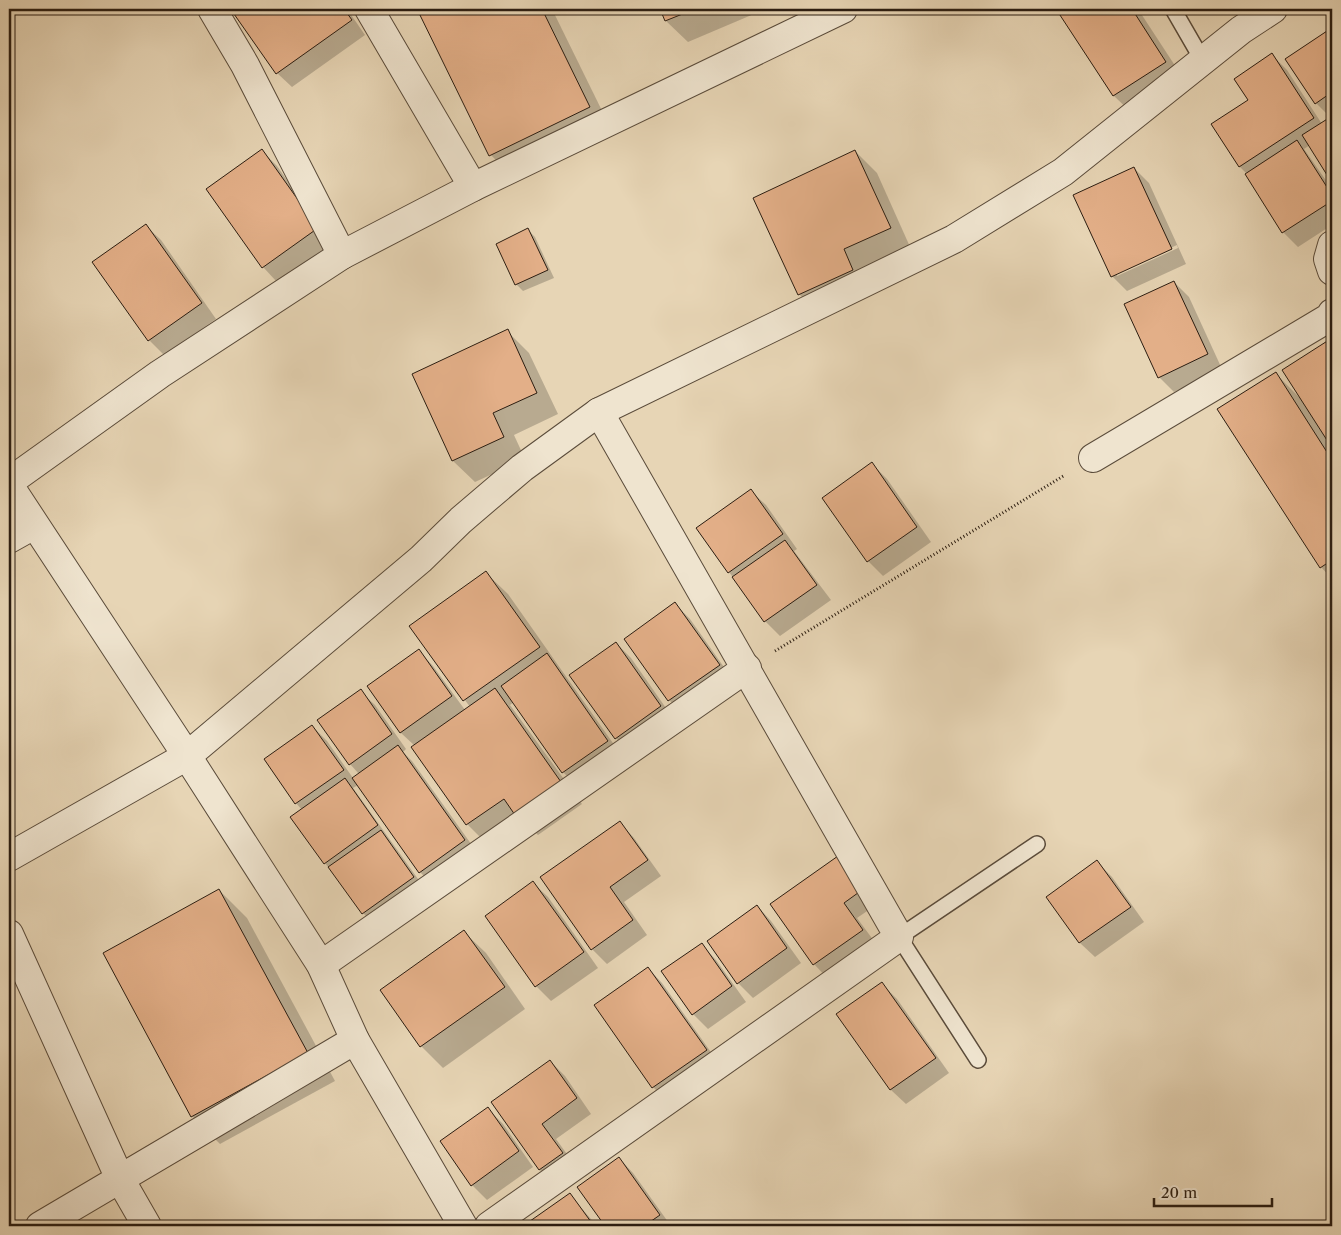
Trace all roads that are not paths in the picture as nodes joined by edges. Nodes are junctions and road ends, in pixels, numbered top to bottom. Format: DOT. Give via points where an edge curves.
graph roads {
  1 [pos="212,9"];
  2 [pos="369,9"];
  3 [pos="843,9"];
  4 [pos="1173,9"];
  5 [pos="1273,9"];
  6 [pos="1203,61"];
  7 [pos="473,187"];
  8 [pos="1332,245"];
  9 [pos="342,255"];
  10 [pos="1332,271"];
  11 [pos="1332,313"];
  12 [pos="599,412"];
  13 [pos="1093,458"];
  14 [pos="9,483"];
  15 [pos="34,525"];
  16 [pos="9,539"];
  17 [pos="747,668"];
  18 [pos="187,756"];
  19 [pos="1037,844"];
  20 [pos="9,857"];
  21 [pos="9,934"];
  22 [pos="898,937"];
  23 [pos="321,965"];
  24 [pos="355,1040"];
  25 [pos="978,1060"];
  26 [pos="120,1179"];
  27 [pos="40,1226"];
  28 [pos="147,1226"];
  29 [pos="463,1226"];
  30 [pos="489,1226"];
  1 -- 9 [label="street" via="245,64"];
  2 -- 7 [label="street"];
  3 -- 7 [label="street"];
  4 -- 6 [label="lane"];
  5 -- 6 [label="street"];
  6 -- 12 [label="street" via="1063,172 954,239"];
  7 -- 9 [label="street"];
  8 -- 10 [label="street" via="1328,259"];
  9 -- 14 [label="street" via="160,374"];
  11 -- 13 [label="street"];
  12 -- 17 [label="street"];
  12 -- 18 [label="street" via="522,468 461,520 422,560"];
  14 -- 15 [label="street"];
  15 -- 16 [label="street"];
  15 -- 18 [label="street"];
  17 -- 22 [label="street"];
  17 -- 23 [label="street"];
  18 -- 20 [label="street"];
  18 -- 23 [label="street"];
  19 -- 22 [label="lane"];
  21 -- 26 [label="street"];
  22 -- 25 [label="lane"];
  22 -- 30 [label="street"];
  23 -- 24 [label="street"];
  24 -- 26 [label="street"];
  24 -- 29 [label="street"];
  26 -- 27 [label="street"];
  26 -- 28 [label="street"];
}
